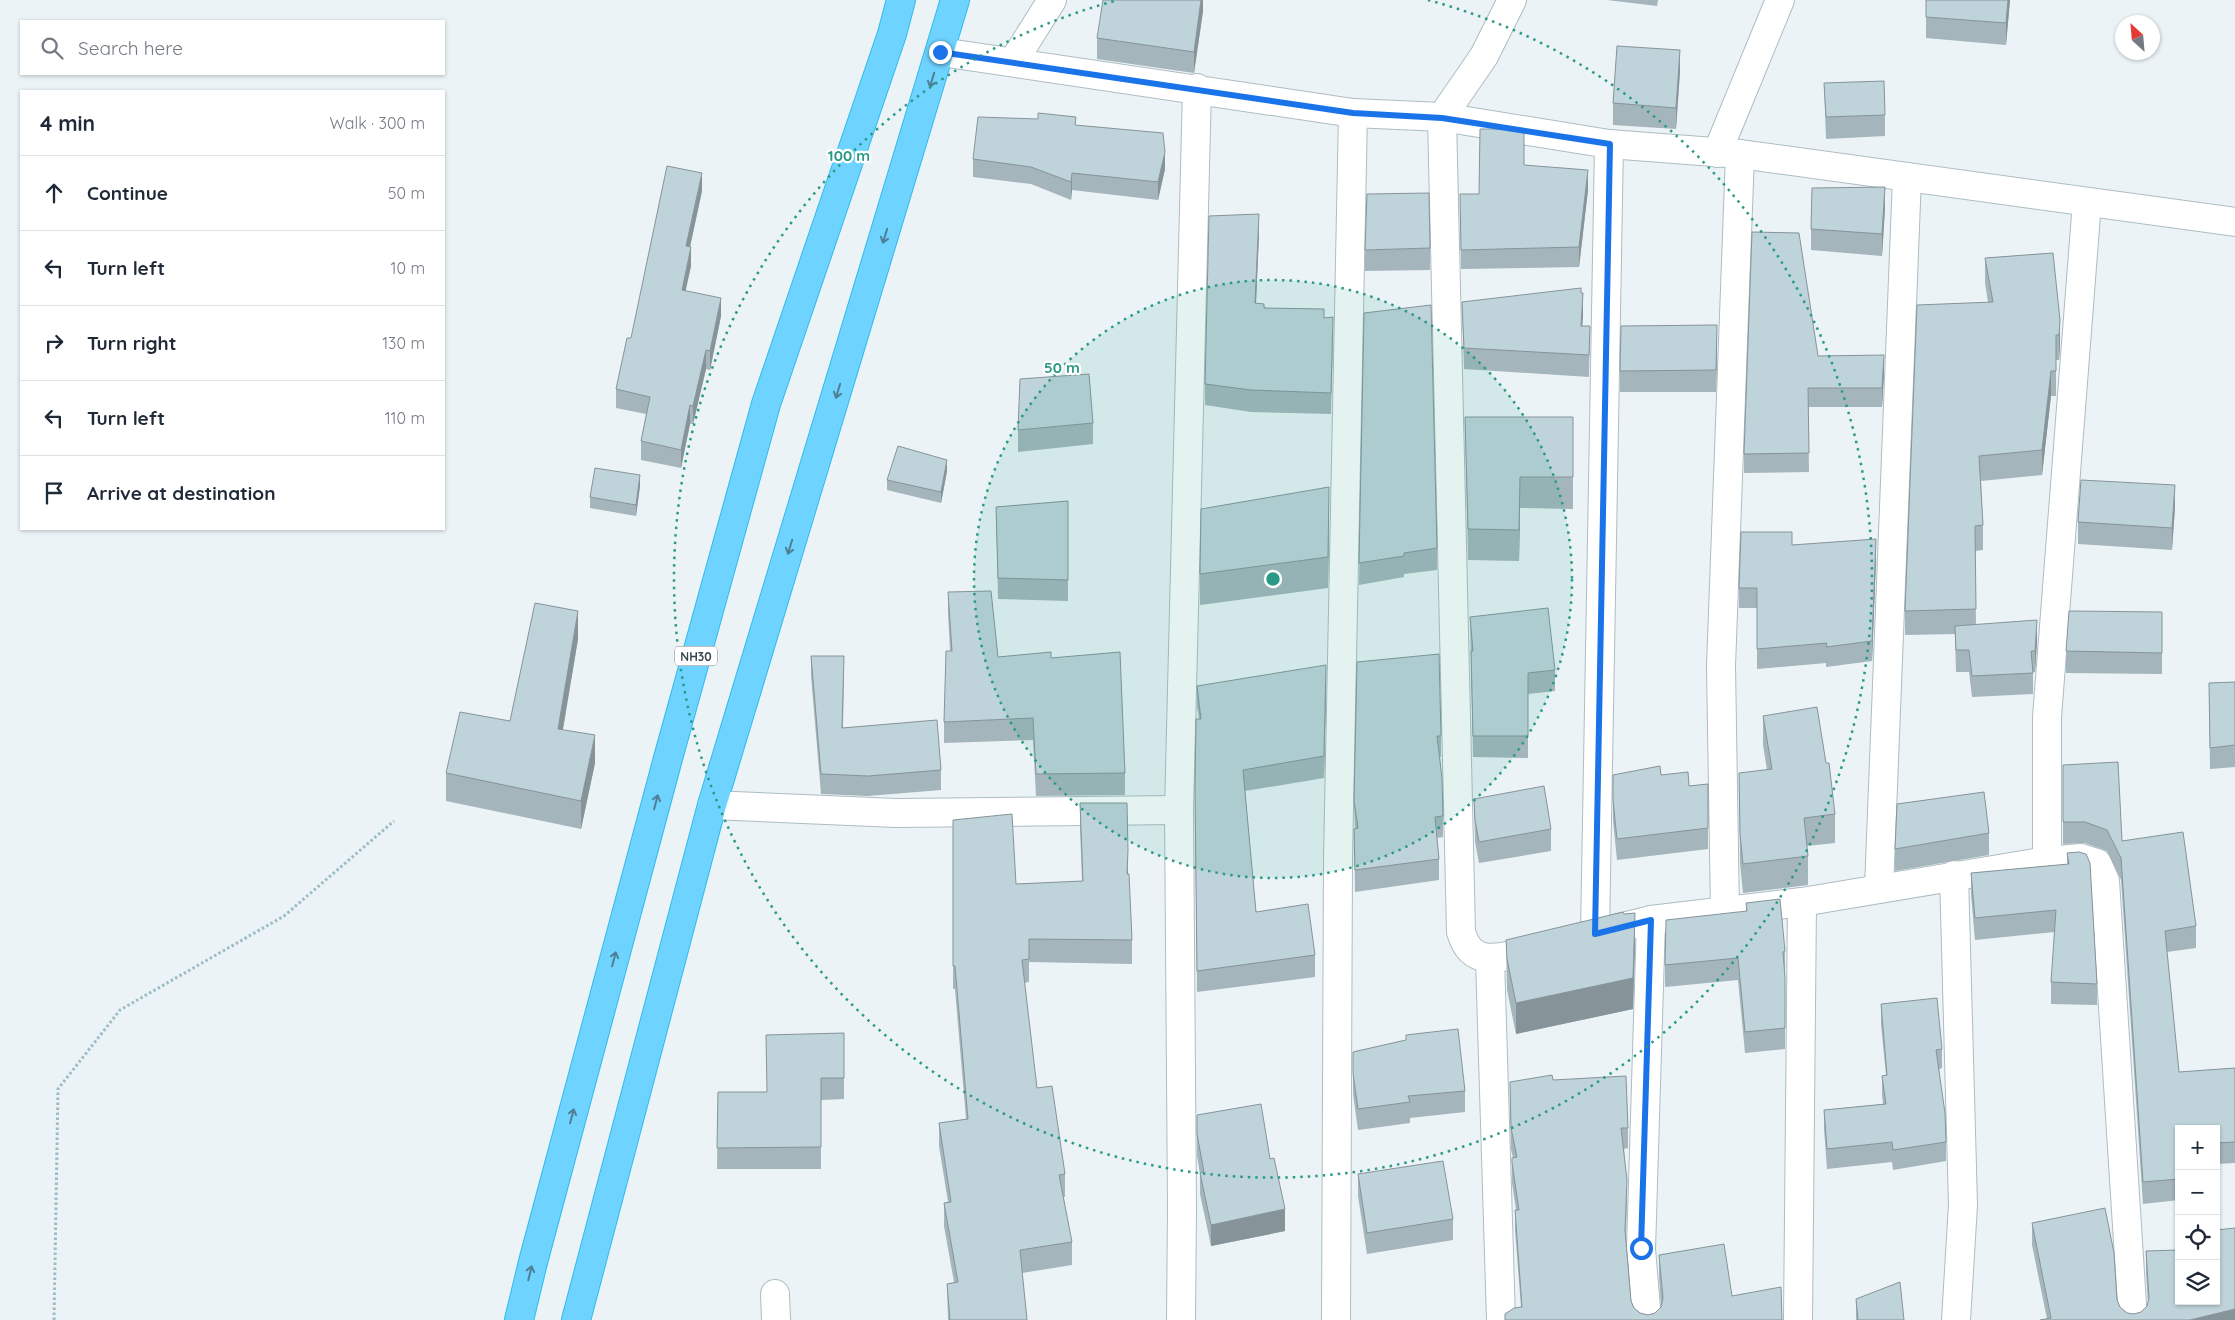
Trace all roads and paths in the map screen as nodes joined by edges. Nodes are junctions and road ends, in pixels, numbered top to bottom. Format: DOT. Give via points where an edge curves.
graph roads {
  1 [pos="901,0"];
  2 [pos="955,0"];
  3 [pos="1052,0"];
  4 [pos="1512,0"];
  5 [pos="1780,0"];
  6 [pos="940,52"];
  7 [pos="1013,62"];
  8 [pos="1197,88"];
  9 [pos="1353,113"];
  10 [pos="1442,118"];
  11 [pos="1610,144"];
  12 [pos="1729,153"];
  13 [pos="1907,178"];
  14 [pos="2087,202"];
  15 [pos="2235,222"];
  16 [pos="712,805"];
  17 [pos="1179,810"];
  18 [pos="394,821"];
  19 [pos="2047,861"];
  20 [pos="1954,876"];
  21 [pos="1878,888"];
  22 [pos="1802,902"];
  23 [pos="1725,912"];
  24 [pos="1651,920"];
  25 [pos="1579,938"];
  26 [pos="1490,959"];
  27 [pos="54,1320"];
  28 [pos="519,1320"];
  29 [pos="576,1320"];
  30 [pos="1181,1320"];
  31 [pos="1336,1320"];
  32 [pos="1501,1320"];
  33 [pos="1646,1320"];
  34 [pos="1798,1320"];
  35 [pos="1956,1320"];
  36 [pos="2133,1320"];
  28 -- 1 [label="highway, NH30, one-way" via="532,1262 766,404"];
  2 -- 6 [label="highway"];
  3 -- 7 [label="street"];
  4 -- 10 [label="street" via="1484,56"];
  5 -- 12 [label="street"];
  6 -- 7 [label="street"];
  6 -- 16 [label="highway, one-way"];
  7 -- 8 [label="street"];
  8 -- 9 [label="street"];
  8 -- 17 [label="street"];
  9 -- 10 [label="street"];
  9 -- 31 [label="street" via="1338,849"];
  10 -- 11 [label="street"];
  10 -- 26 [label="street" via="1461,932 1465,945 1476,956"];
  11 -- 12 [label="street"];
  11 -- 25 [label="street"];
  12 -- 13 [label="street"];
  12 -- 23 [label="street" via="1721,666"];
  13 -- 14 [label="street"];
  13 -- 21 [label="street"];
  14 -- 15 [label="street"];
  14 -- 19 [label="street" via="2047,716"];
  16 -- 17 [label="street" via="896,814"];
  16 -- 29 [label="highway"];
  17 -- 30 [label="street"];
  18 -- 27 [label="path" via="284,916 120,1010 58,1089"];
  19 -- 20 [label="street"];
  19 -- 36 [label="street" via="2081,858 2097,862 2105,881"];
  20 -- 21 [label="street"];
  20 -- 35 [label="street" via="1963,1205"];
  21 -- 22 [label="street"];
  22 -- 23 [label="street"];
  22 -- 34 [label="street"];
  23 -- 24 [label="street"];
  24 -- 25 [label="street"];
  24 -- 33 [label="street" via="1641,1248"];
  25 -- 26 [label="street"];
  26 -- 32 [label="street"];
}
